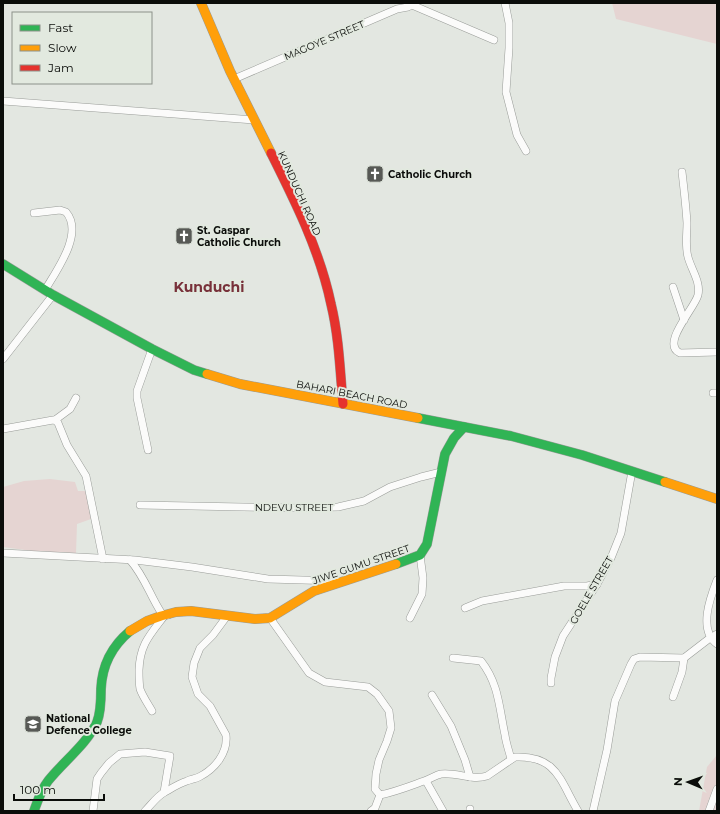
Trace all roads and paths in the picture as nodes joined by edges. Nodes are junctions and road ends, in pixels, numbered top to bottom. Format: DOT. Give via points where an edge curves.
graph roads {
  1 [pos="201,3"];
  2 [pos="505,3"];
  3 [pos="413,4"];
  4 [pos="494,40"];
  5 [pos="234,79"];
  6 [pos="3,100"];
  7 [pos="254,120"];
  8 [pos="526,151"];
  9 [pos="682,172"];
  10 [pos="34,213"];
  11 [pos="3,264"];
  12 [pos="673,287"];
  13 [pos="49,292"];
  14 [pos="684,320"];
  15 [pos="152,349"];
  16 [pos="717,352"];
  17 [pos="3,359"];
  18 [pos="76,398"];
  19 [pos="343,404"];
  20 [pos="56,420"];
  21 [pos="464,427"];
  22 [pos="3,429"];
  23 [pos="148,450"];
  24 [pos="632,471"];
  25 [pos="441,472"];
  26 [pos="717,498"];
  27 [pos="140,505"];
  28 [pos="3,553"];
  29 [pos="420,555"];
  30 [pos="103,559"];
  31 [pos="130,560"];
  32 [pos="717,580"];
  33 [pos="344,581"];
  34 [pos="597,584"];
  35 [pos="465,608"];
  36 [pos="167,615"];
  37 [pos="226,616"];
  38 [pos="270,618"];
  39 [pos="410,618"];
  40 [pos="717,634"];
  41 [pos="710,638"];
  42 [pos="717,644"];
  43 [pos="453,658"];
  44 [pos="684,658"];
  45 [pos="551,683"];
  46 [pos="432,695"];
  47 [pos="673,697"];
  48 [pos="152,711"];
  49 [pos="511,759"];
  50 [pos="470,777"];
  51 [pos="426,781"];
  52 [pos="717,789"];
  53 [pos="164,792"];
  54 [pos="380,795"];
  55 [pos="34,811"];
  56 [pos="93,811"];
  57 [pos="145,811"];
  58 [pos="371,811"];
  59 [pos="443,811"];
  60 [pos="578,811"];
  61 [pos="593,811"];
  62 [pos="709,811"];
  1 -- 5 [label="street, KUNDUCHI ROAD"];
  2 -- 8 [label="street" via="509,23 506,92 517,135"];
  3 -- 4 [label="street"];
  3 -- 5 [label="street, MAGOYE STREET"];
  5 -- 7 [label="street, KUNDUCHI ROAD"];
  6 -- 7 [label="street"];
  7 -- 19 [label="street, KUNDUCHI ROAD" via="294,201 328,291 338,338"];
  9 -- 14 [label="street" via="688,256 698,289 696,301"];
  10 -- 13 [label="street" via="60,210 66,212 70,216 73,228"];
  11 -- 13 [label="street, BAHARI BEACH ROAD"];
  12 -- 14 [label="street"];
  13 -- 15 [label="street, BAHARI BEACH ROAD"];
  13 -- 17 [label="street"];
  14 -- 16 [label="street" via="673,342 676,350 680,353"];
  15 -- 19 [label="street, BAHARI BEACH ROAD" via="214,377"];
  15 -- 23 [label="street" via="137,391"];
  18 -- 20 [label="street" via="70,409"];
  19 -- 21 [label="street, BAHARI BEACH ROAD"];
  20 -- 22 [label="street"];
  20 -- 30 [label="street" via="67,445 86,476"];
  21 -- 24 [label="street, BAHARI BEACH ROAD" via="518,438"];
  21 -- 25 [label="street, JIWE GUMU STREET" via="454,438"];
  24 -- 26 [label="street, BAHARI BEACH ROAD"];
  24 -- 34 [label="street, GOELE STREET" via="621,533"];
  25 -- 27 [label="street, NDEVU STREET" via="390,487 364,501 338,507"];
  25 -- 29 [label="street, JIWE GUMU STREET" via="427,544"];
  28 -- 30 [label="street"];
  29 -- 33 [label="street, JIWE GUMU STREET"];
  29 -- 39 [label="street" via="422,594"];
  30 -- 31 [label="street"];
  31 -- 33 [label="street" via="268,579"];
  31 -- 36 [label="street" via="144,579 157,607 162,614"];
  32 -- 41 [label="street" via="710,598 707,621"];
  33 -- 38 [label="street, JIWE GUMU STREET" via="314,591"];
  34 -- 35 [label="street" via="564,586 482,601"];
  34 -- 45 [label="street, GOELE STREET" via="563,636 555,657"];
  36 -- 37 [label="street, JIWE GUMU STREET" via="191,611"];
  36 -- 48 [label="street" via="143,646 140,658 139,682"];
  36 -- 55 [label="street, JIWE GUMU STREET" via="132,629 114,648 104,667 100,708 95,725 87,738 47,781"];
  37 -- 38 [label="street, JIWE GUMU STREET" via="255,620"];
  37 -- 53 [label="street" via="214,634 200,648 192,672 198,694 210,706 226,735 223,754 214,767 205,774"];
  38 -- 54 [label="street" via="309,673 325,682 368,687 377,694 388,711 391,728 376,774 375,789"];
  40 -- 41 [label="street"];
  41 -- 42 [label="street"];
  41 -- 44 [label="street"];
  43 -- 49 [label="street" via="481,661 489,672 499,701"];
  44 -- 47 [label="street"];
  44 -- 61 [label="street" via="640,657 634,659 631,664 614,701 607,750"];
  46 -- 50 [label="street" via="451,726"];
  49 -- 50 [label="street" via="488,776"];
  49 -- 60 [label="street" via="519,757 537,760 554,769"];
  50 -- 51 [label="street" via="440,774"];
  51 -- 54 [label="street"];
  51 -- 59 [label="street"];
  52 -- 62 [label="street"];
  53 -- 56 [label="street" via="170,756 145,752 120,754 109,763 97,780"];
  53 -- 57 [label="street"];
  54 -- 58 [label="street" via="375,808"];
}
